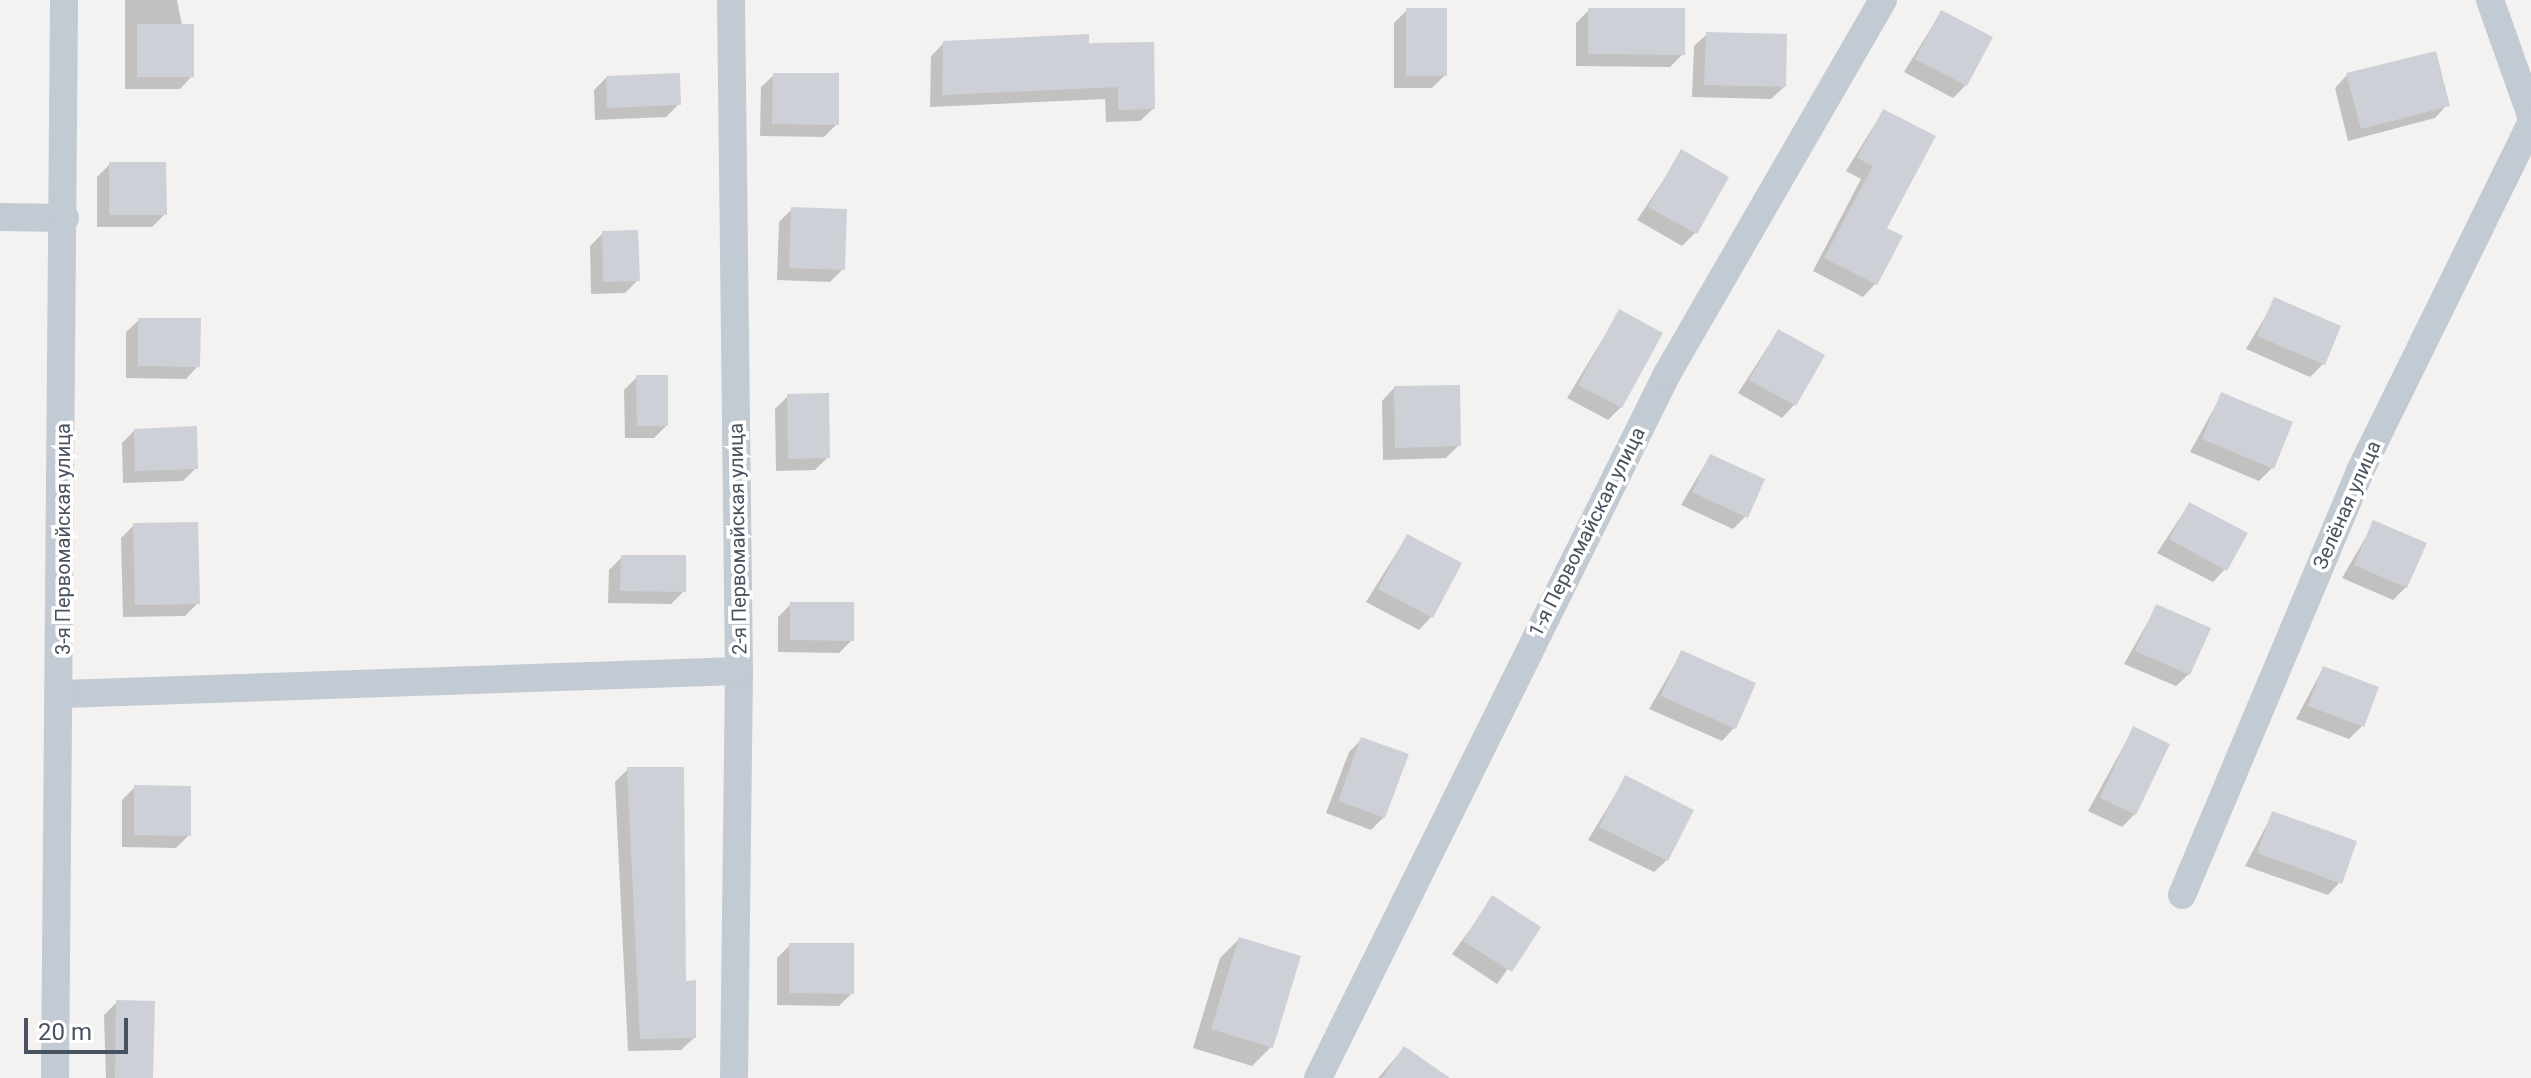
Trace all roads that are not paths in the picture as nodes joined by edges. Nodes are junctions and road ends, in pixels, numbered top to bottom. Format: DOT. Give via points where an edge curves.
graph roads {
  1 [pos="64,0"];
  2 [pos="731,0"];
  3 [pos="1883,0"];
  4 [pos="2490,0"];
  5 [pos="2531,115"];
  6 [pos="2531,124"];
  7 [pos="0,217"];
  8 [pos="65,218"];
  9 [pos="739,671"];
  10 [pos="62,694"];
  11 [pos="2182,895"];
  12 [pos="55,1078"];
  13 [pos="734,1078"];
  14 [pos="1318,1078"];
  1 -- 8 [label="street, 3-я Первомайская улица"];
  2 -- 9 [label="street, 2-я Первомайская улица"];
  3 -- 14 [label="street, 1-я Первомайская улица" via="1667,374"];
  4 -- 5 [label="street"];
  6 -- 11 [label="street, Зелёная улица" via="2360,471"];
  7 -- 8 [label="street"];
  8 -- 10 [label="street, 3-я Первомайская улица"];
  9 -- 10 [label="street"];
  9 -- 13 [label="street, 2-я Первомайская улица"];
  10 -- 12 [label="street, 3-я Первомайская улица"];
}
